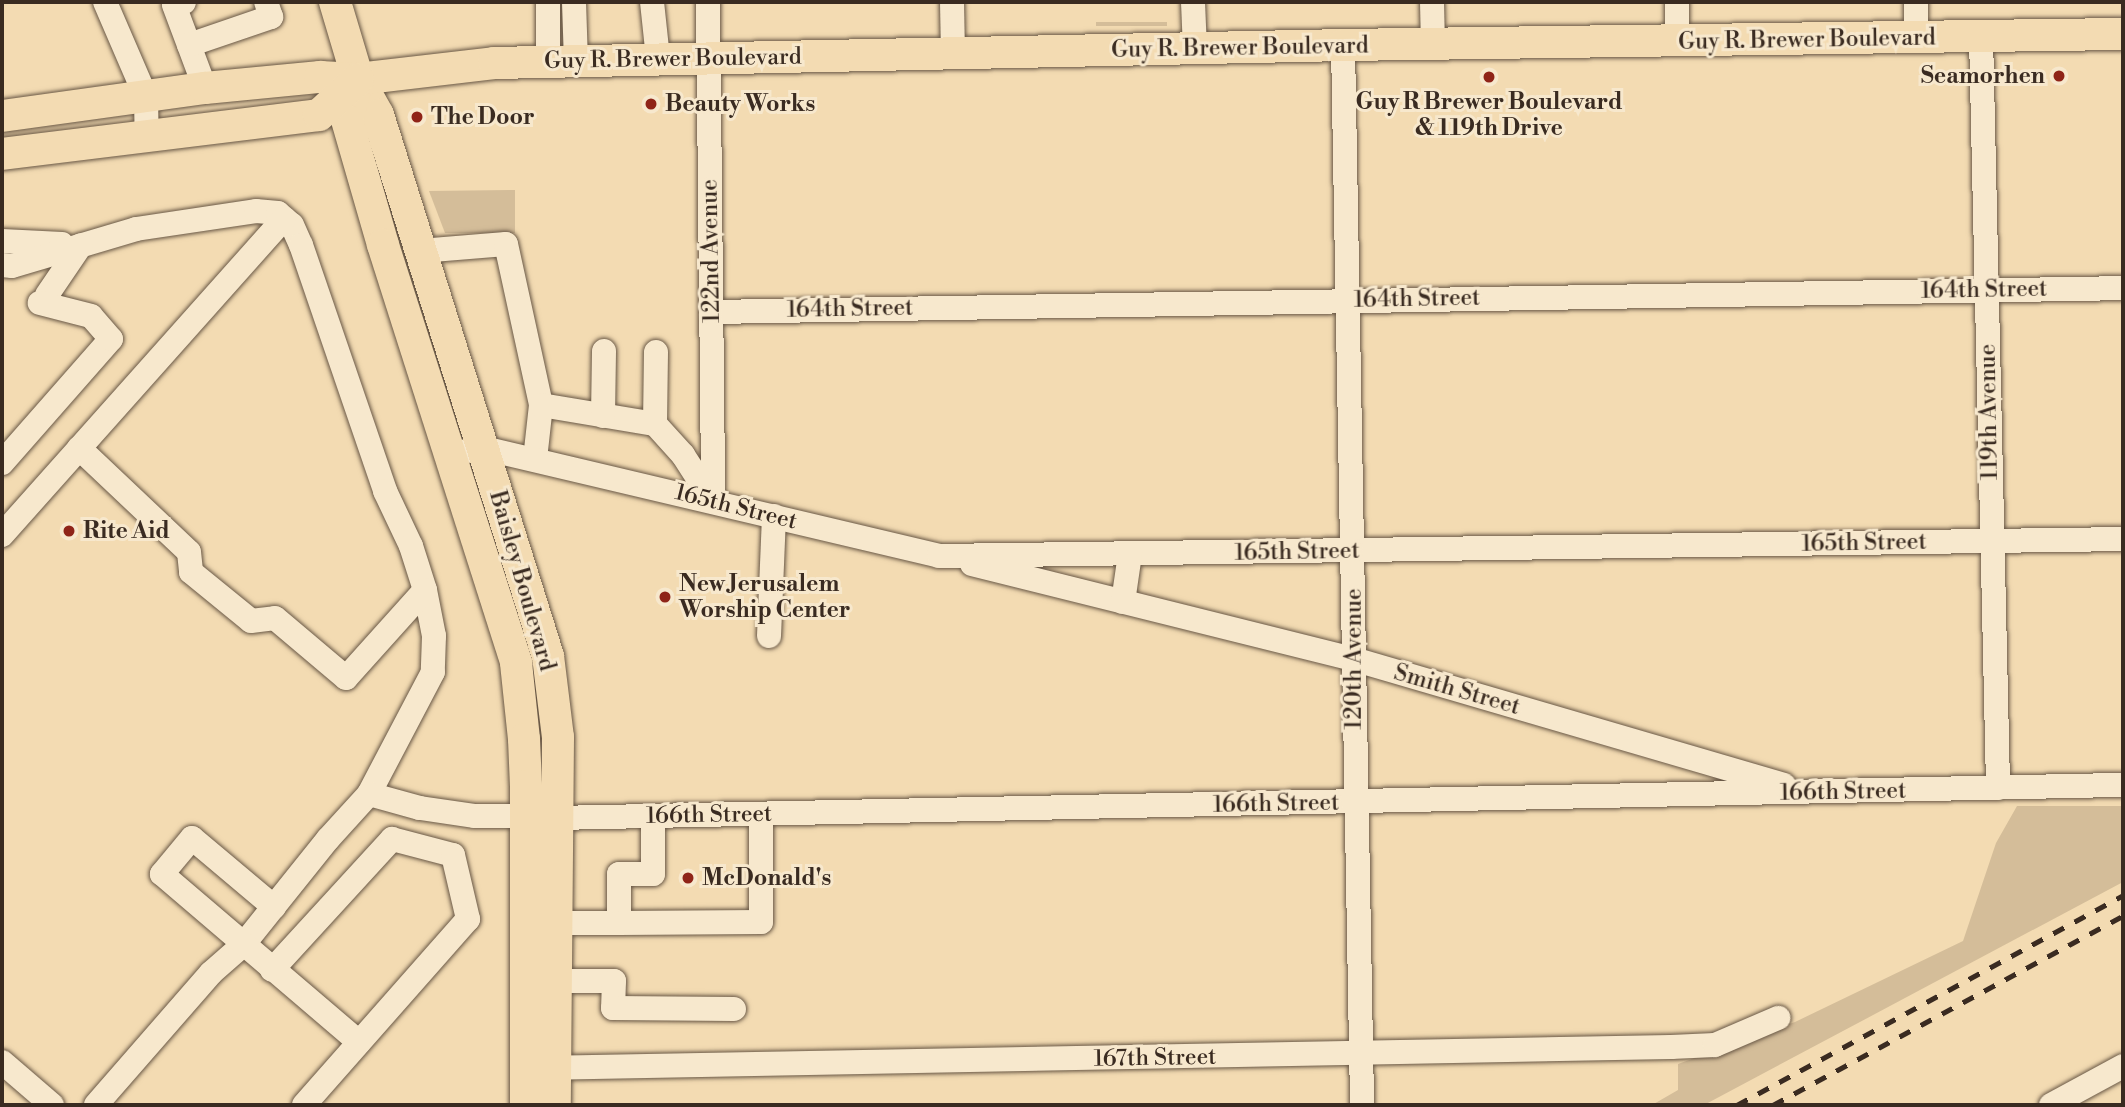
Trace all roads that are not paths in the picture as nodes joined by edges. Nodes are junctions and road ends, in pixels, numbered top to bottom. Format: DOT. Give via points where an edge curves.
graph roads {
  1 [pos="105,2"];
  2 [pos="184,2"];
  3 [pos="266,2"];
  4 [pos="335,2"];
  5 [pos="548,2"];
  6 [pos="574,2"];
  7 [pos="652,2"];
  8 [pos="708,2"];
  9 [pos="952,2"];
  10 [pos="1194,2"];
  11 [pos="1432,2"];
  12 [pos="1676,2"];
  13 [pos="1916,2"];
  14 [pos="2123,34"];
  15 [pos="1981,36"];
  16 [pos="1916,38"];
  17 [pos="1677,42"];
  18 [pos="189,45"];
  19 [pos="1343,45"];
  20 [pos="1433,45"];
  21 [pos="1195,49"];
  22 [pos="953,54"];
  23 [pos="709,57"];
  24 [pos="658,58"];
  25 [pos="562,61"];
  26 [pos="358,79"];
  27 [pos="205,89"];
  28 [pos="146,97"];
  29 [pos="2,116"];
  30 [pos="148,136"];
  31 [pos="2,154"];
  32 [pos="284,218"];
  33 [pos="2,241"];
  34 [pos="80,244"];
  35 [pos="420,251"];
  36 [pos="2,265"];
  37 [pos="2123,288"];
  38 [pos="1987,290"];
  39 [pos="1348,300"];
  40 [pos="712,312"];
  41 [pos="604,351"];
  42 [pos="656,352"];
  43 [pos="541,405"];
  44 [pos="603,416"];
  45 [pos="655,424"];
  46 [pos="483,447"];
  47 [pos="79,448"];
  48 [pos="450,454"];
  49 [pos="535,459"];
  50 [pos="2,463"];
  51 [pos="713,501"];
  52 [pos="774,516"];
  53 [pos="2,535"];
  54 [pos="2123,539"];
  55 [pos="1992,541"];
  56 [pos="1354,551"];
  57 [pos="1130,554"];
  58 [pos="939,556"];
  59 [pos="425,590"];
  60 [pos="1123,602"];
  61 [pos="769,636"];
  62 [pos="1353,659"];
  63 [pos="2123,785"];
  64 [pos="1998,788"];
  65 [pos="1809,792"];
  66 [pos="369,794"];
  67 [pos="1356,803"];
  68 [pos="761,814"];
  69 [pos="653,816"];
  70 [pos="541,817"];
  71 [pos="274,907"];
  72 [pos="555,923"];
  73 [pos="619,923"];
  74 [pos="244,944"];
  75 [pos="272,970"];
  76 [pos="555,981"];
  77 [pos="734,1009"];
  78 [pos="1778,1018"];
  79 [pos="359,1042"];
  80 [pos="1361,1054"];
  81 [pos="2,1062"];
  82 [pos="2123,1066"];
  83 [pos="541,1068"];
  84 [pos="52,1105"];
  85 [pos="96,1105"];
  86 [pos="304,1105"];
  87 [pos="526,1105"];
  88 [pos="555,1105"];
  89 [pos="1363,1105"];
  90 [pos="2052,1105"];
  1 -- 28 [label="street"];
  2 -- 18 [label="street" via="174,5"];
  3 -- 18 [label="street" via="271,17"];
  4 -- 26 [label="main road, Baisley Boulevard"];
  5 -- 25 [label="street"];
  6 -- 25 [label="street"];
  7 -- 24 [label="street"];
  8 -- 23 [label="street, 122nd Avenue"];
  9 -- 22 [label="street"];
  10 -- 21 [label="street"];
  11 -- 20 [label="street"];
  12 -- 17 [label="street"];
  13 -- 16 [label="street"];
  14 -- 15 [label="main road, Guy R. Brewer Boulevard"];
  15 -- 16 [label="main road, Guy R. Brewer Boulevard"];
  15 -- 38 [label="street, 119th Avenue"];
  16 -- 17 [label="main road, Guy R. Brewer Boulevard"];
  17 -- 20 [label="main road, Guy R. Brewer Boulevard"];
  18 -- 27 [label="street"];
  19 -- 20 [label="main road, Guy R. Brewer Boulevard"];
  19 -- 21 [label="main road, Guy R. Brewer Boulevard"];
  19 -- 39 [label="street, 120th Avenue"];
  21 -- 22 [label="main road, Guy R. Brewer Boulevard"];
  22 -- 23 [label="main road, Guy R. Brewer Boulevard"];
  23 -- 24 [label="main road, Guy R. Brewer Boulevard"];
  23 -- 40 [label="street, 122nd Avenue"];
  24 -- 25 [label="main road, Guy R. Brewer Boulevard"];
  25 -- 26 [label="main road, Guy R. Brewer Boulevard" via="495,63"];
  26 -- 27 [label="main road, Guy R. Brewer Boulevard" via="320,76"];
  26 -- 30 [label="main road" via="319,115"];
  26 -- 35 [label="main road, Baisley Boulevard" via="378,115"];
  26 -- 48 [label="main road, Baisley Boulevard" via="348,120"];
  27 -- 28 [label="main road, Guy R. Brewer Boulevard"];
  28 -- 29 [label="main road, Guy R. Brewer Boulevard"];
  28 -- 30 [label="street"];
  30 -- 31 [label="main road"];
  32 -- 34 [label="street" via="256,211 136,229"];
  32 -- 47 [label="street"];
  32 -- 59 [label="street" via="302,245 385,491 411,546"];
  33 -- 34 [label="street"];
  34 -- 36 [label="street" via="12,266"];
  34 -- 50 [label="street" via="43,299 91,316 111,339"];
  35 -- 43 [label="street" via="506,244"];
  35 -- 46 [label="main road, Baisley Boulevard"];
  37 -- 38 [label="street, 164th Street"];
  38 -- 39 [label="street, 164th Street"];
  38 -- 55 [label="street, 119th Avenue"];
  39 -- 40 [label="street, 164th Street"];
  39 -- 56 [label="street, 120th Avenue"];
  40 -- 51 [label="street, 122nd Avenue"];
  41 -- 44 [label="street"];
  42 -- 45 [label="street"];
  43 -- 44 [label="street"];
  43 -- 49 [label="street"];
  44 -- 45 [label="street"];
  45 -- 51 [label="street" via="683,455"];
  46 -- 48 [label="street"];
  46 -- 49 [label="street, 165th Street"];
  46 -- 70 [label="main road, Baisley Boulevard" via="548,656 558,737"];
  47 -- 53 [label="street"];
  47 -- 59 [label="street" via="189,552 191,572 251,621 275,618 346,678"];
  48 -- 70 [label="main road, Baisley Boulevard" via="516,663 524,739"];
  49 -- 51 [label="street, 165th Street"];
  51 -- 52 [label="street, 165th Street"];
  52 -- 58 [label="street, 165th Street"];
  52 -- 61 [label="street"];
  54 -- 55 [label="street, 165th Street"];
  55 -- 56 [label="street, 165th Street"];
  55 -- 64 [label="street, 119th Avenue"];
  56 -- 57 [label="street, 165th Street"];
  56 -- 62 [label="street, 120th Avenue"];
  57 -- 58 [label="street, 165th Street"];
  57 -- 60 [label="street"];
  58 -- 60 [label="street, Smith Street"];
  59 -- 66 [label="street" via="434,636 433,672"];
  60 -- 62 [label="street, Smith Street"];
  62 -- 65 [label="street, Smith Street"];
  62 -- 67 [label="street, 120th Avenue"];
  63 -- 64 [label="street, 166th Street"];
  64 -- 65 [label="street, 166th Street"];
  65 -- 67 [label="street, 166th Street"];
  66 -- 70 [label="street, 166th Street" via="419,808 475,816"];
  66 -- 71 [label="street"];
  67 -- 68 [label="street, 166th Street"];
  67 -- 80 [label="street, 120th Avenue"];
  68 -- 69 [label="street, 166th Street"];
  68 -- 73 [label="street" via="761,922"];
  69 -- 70 [label="street, 166th Street"];
  69 -- 73 [label="street" via="653,874 619,874"];
  70 -- 72 [label="main road, Baisley Boulevard"];
  70 -- 83 [label="main road, Baisley Boulevard"];
  71 -- 74 [label="street"];
  71 -- 74 [label="street" via="192,838 162,874"];
  72 -- 73 [label="street"];
  72 -- 76 [label="main road, Baisley Boulevard"];
  74 -- 75 [label="street"];
  74 -- 85 [label="street" via="211,973"];
  75 -- 79 [label="street"];
  75 -- 79 [label="street" via="392,839 453,855 468,919"];
  76 -- 77 [label="street" via="614,981 613,1008"];
  76 -- 83 [label="main road, Baisley Boulevard"];
  78 -- 80 [label="street, 167th Street" via="1715,1045"];
  79 -- 86 [label="street"];
  80 -- 83 [label="street, 167th Street"];
  80 -- 89 [label="street, 120th Avenue"];
  81 -- 84 [label="street"];
  82 -- 90 [label="street"];
  83 -- 87 [label="main road, Baisley Boulevard"];
  83 -- 88 [label="main road, Baisley Boulevard"];
}
